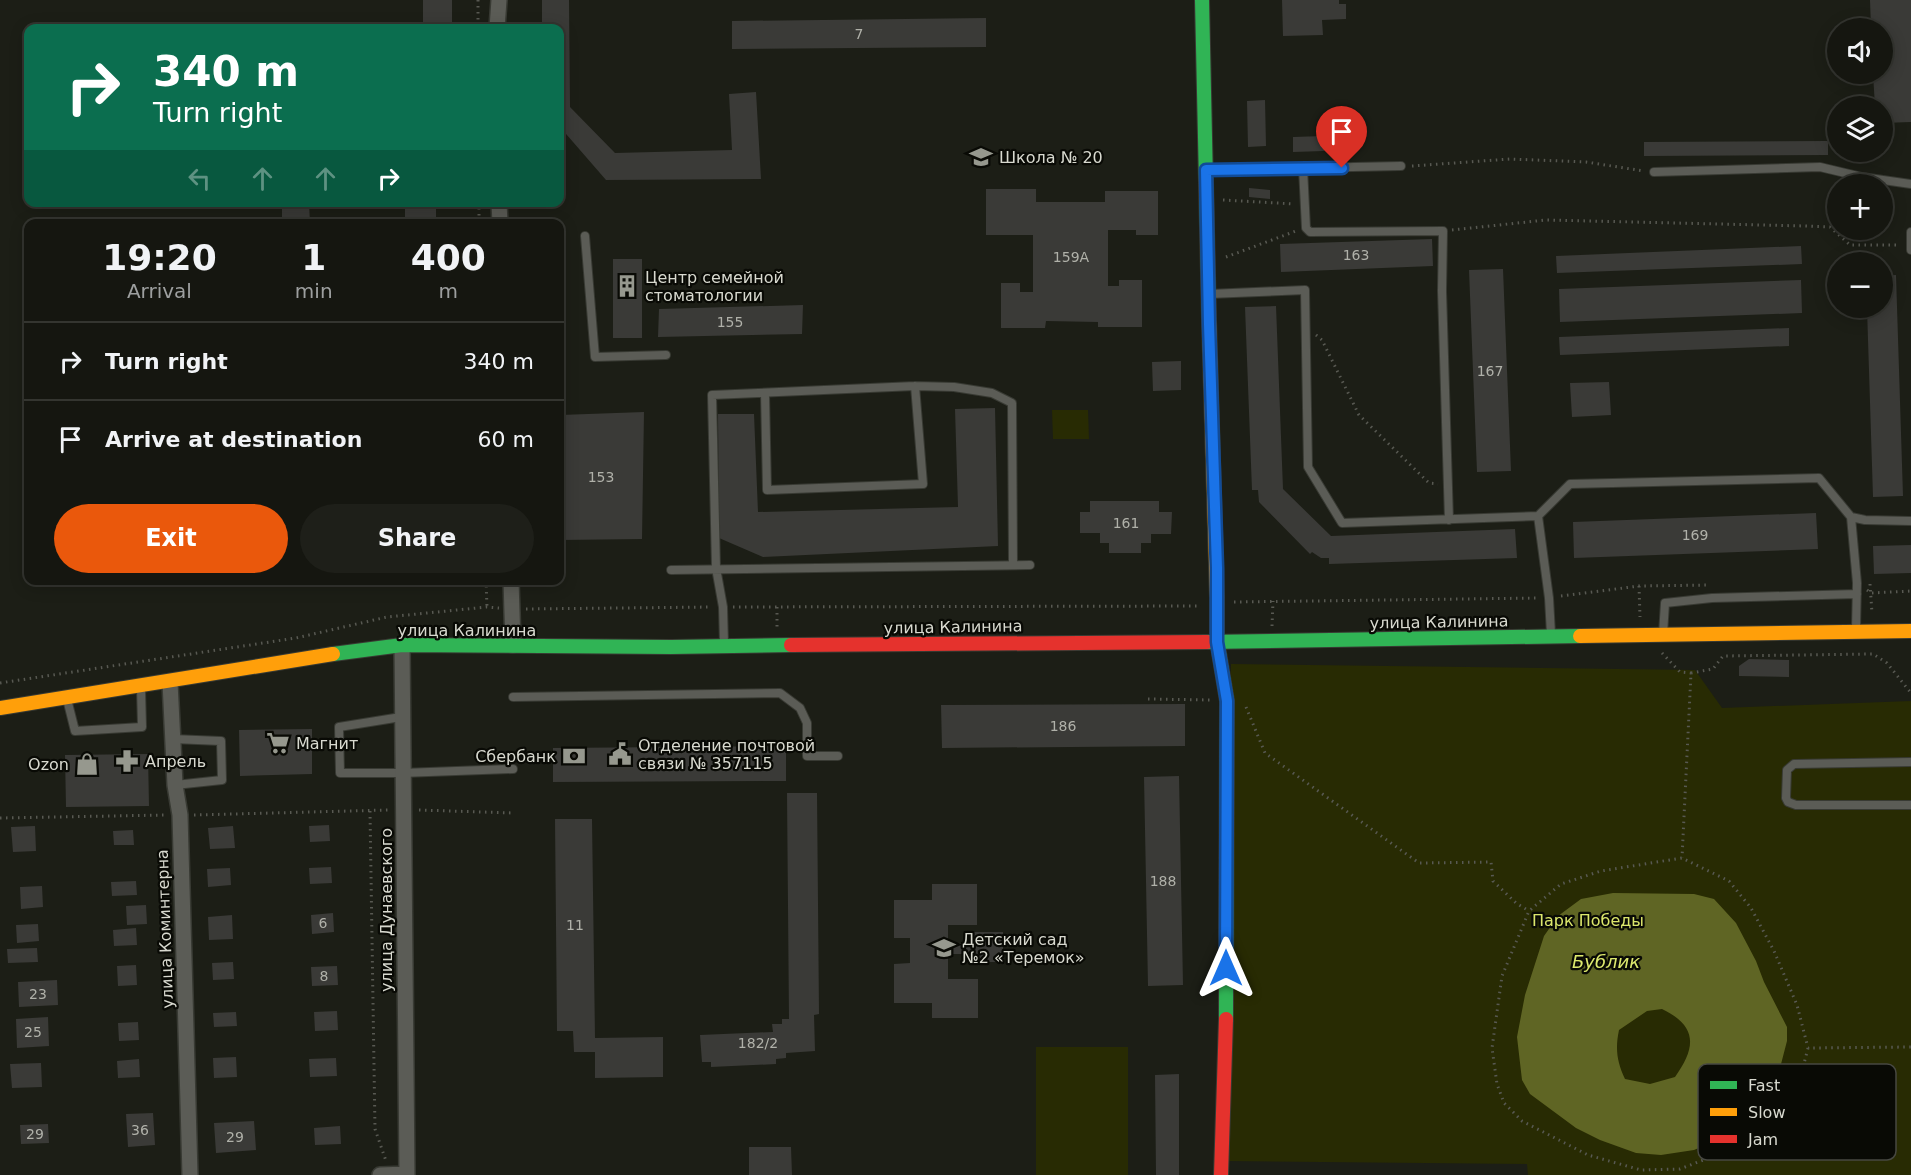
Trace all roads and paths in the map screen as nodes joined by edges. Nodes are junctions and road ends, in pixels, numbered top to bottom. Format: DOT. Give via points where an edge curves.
graph roads {
  1 [pos="478,0"];
  2 [pos="499,0"];
  3 [pos="1202,0"];
  4 [pos="478,24"];
  5 [pos="497,24"];
  6 [pos="1401,166"];
  7 [pos="1303,168"];
  8 [pos="1206,170"];
  9 [pos="1654,172"];
  10 [pos="1911,184"];
  11 [pos="1218,200"];
  12 [pos="1305,205"];
  13 [pos="1306,228"];
  14 [pos="1443,231"];
  15 [pos="1911,232"];
  16 [pos="585,236"];
  17 [pos="1911,244"];
  18 [pos="1911,250"];
  19 [pos="1219,260"];
  20 [pos="1209,294"];
  21 [pos="1305,327"];
  22 [pos="666,355"];
  23 [pos="915,386"];
  24 [pos="765,393"];
  25 [pos="1448,485"];
  26 [pos="1538,516"];
  27 [pos="1851,517"];
  28 [pos="1449,520"];
  29 [pos="1911,521"];
  30 [pos="1013,564"];
  31 [pos="1030,565"];
  32 [pos="716,568"];
  33 [pos="671,570"];
  34 [pos="1857,583"];
  35 [pos="486,585"];
  36 [pos="512,585"];
  37 [pos="1720,585"];
  38 [pos="1639,586"];
  39 [pos="1911,591"];
  40 [pos="1857,594"];
  41 [pos="1549,598"];
  42 [pos="1217,606"];
  43 [pos="487,607"];
  44 [pos="723,607"];
  45 [pos="512,609"];
  46 [pos="1911,631"];
  47 [pos="1856,632"];
  48 [pos="1641,634"];
  49 [pos="1663,634"];
  50 [pos="1551,636"];
  51 [pos="1217,642"];
  52 [pos="402,645"];
  53 [pos="513,645"];
  54 [pos="724,645"];
  55 [pos="1653,651"];
  56 [pos="1691,673"];
  57 [pos="170,682"];
  58 [pos="0,683"];
  59 [pos="141,686"];
  60 [pos="1911,693"];
  61 [pos="513,697"];
  62 [pos="67,698"];
  63 [pos="1148,699"];
  64 [pos="1227,701"];
  65 [pos="0,708"];
  66 [pos="401,717"];
  67 [pos="173,739"];
  68 [pos="838,756"];
  69 [pos="1911,762"];
  70 [pos="513,769"];
  71 [pos="402,773"];
  72 [pos="175,785"];
  73 [pos="1911,805"];
  74 [pos="403,810"];
  75 [pos="370,811"];
  76 [pos="513,813"];
  77 [pos="180,815"];
  78 [pos="0,818"];
  79 [pos="1682,858"];
  80 [pos="1529,911"];
  81 [pos="1911,1047"];
  82 [pos="1808,1048"];
  83 [pos="1804,1064"];
  84 [pos="1703,1160"];
  85 [pos="190,1175"];
  86 [pos="380,1175"];
  87 [pos="390,1175"];
  88 [pos="407,1175"];
  89 [pos="1221,1175"];
  1 -- 4 [label="path"];
  2 -- 5 [label="street"];
  3 -- 8 [label="main road"];
  6 -- 7 [label="lane"];
  6 -- 9 [label="path" via="1510,159 1586,162"];
  7 -- 8 [label="lane"];
  7 -- 12 [label="lane"];
  8 -- 20 [label="main road"];
  9 -- 10 [label="lane" via="1820,167"];
  11 -- 12 [label="path"];
  12 -- 13 [label="lane"];
  13 -- 14 [label="lane" via="1310,232"];
  13 -- 19 [label="path"];
  14 -- 17 [label="path" via="1536,220 1830,227 1850,245"];
  14 -- 25 [label="lane"];
  15 -- 17 [label="lane"];
  16 -- 22 [label="lane" via="595,357"];
  17 -- 18 [label="lane"];
  20 -- 21 [label="lane" via="1305,290"];
  20 -- 42 [label="main road"];
  21 -- 25 [label="path" via="1322,340 1359,415 1429,483"];
  21 -- 28 [label="lane" via="1308,467 1342,523"];
  23 -- 24 [label="lane"];
  23 -- 24 [label="lane" via="923,484 767,490"];
  23 -- 30 [label="lane" via="992,393 1012,404"];
  24 -- 32 [label="lane" via="712,394"];
  25 -- 28 [label="lane"];
  26 -- 27 [label="lane" via="1570,484 1820,478"];
  26 -- 28 [label="lane"];
  26 -- 41 [label="lane"];
  27 -- 29 [label="lane"];
  27 -- 34 [label="lane"];
  30 -- 31 [label="lane"];
  30 -- 32 [label="lane"];
  32 -- 33 [label="lane"];
  32 -- 44 [label="lane"];
  34 -- 39 [label="path" via="1871,593"];
  34 -- 40 [label="lane"];
  35 -- 43 [label="path"];
  36 -- 45 [label="street"];
  37 -- 38 [label="path"];
  38 -- 41 [label="path"];
  38 -- 48 [label="path"];
  40 -- 47 [label="lane"];
  40 -- 49 [label="lane" via="1665,603"];
  41 -- 42 [label="path" via="1261,601"];
  41 -- 50 [label="lane"];
  42 -- 44 [label="path"];
  42 -- 51 [label="main road"];
  43 -- 45 [label="path"];
  43 -- 58 [label="path" via="387,617 296,638"];
  44 -- 45 [label="path"];
  44 -- 54 [label="lane"];
  45 -- 53 [label="street"];
  46 -- 47 [label="main road, улица Калинина"];
  47 -- 49 [label="main road, улица Калинина"];
  48 -- 49 [label="main road, улица Калинина"];
  48 -- 50 [label="main road, улица Калинина"];
  50 -- 51 [label="main road, улица Калинина"];
  51 -- 54 [label="main road, улица Калинина"];
  51 -- 64 [label="main road"];
  52 -- 53 [label="main road, улица Калинина"];
  52 -- 57 [label="main road, улица Калинина"];
  52 -- 66 [label="street, улица Дунаевского"];
  53 -- 54 [label="main road, улица Калинина"];
  55 -- 56 [label="path" via="1664,653 1680,672"];
  56 -- 60 [label="path" via="1713,669 1723,656 1874,654 1887,663"];
  56 -- 79 [label="path"];
  57 -- 59 [label="main road, улица Калинина"];
  57 -- 67 [label="street, улица Коминтерна"];
  59 -- 62 [label="main road, улица Калинина"];
  59 -- 62 [label="lane" via="142,727 75,731"];
  61 -- 68 [label="lane" via="780,693 800,708 807,723 807,756"];
  62 -- 65 [label="main road, улица Калинина"];
  63 -- 64 [label="path"];
  64 -- 80 [label="path" via="1243,701 1265,753 1419,863 1491,862 1493,881"];
  64 -- 89 [label="main road"];
  66 -- 71 [label="street, улица Дунаевского"];
  66 -- 71 [label="lane" via="339,727 340,772"];
  67 -- 72 [label="street, улица Коминтерна"];
  67 -- 72 [label="lane" via="221,741 222,780"];
  69 -- 73 [label="lane" via="1794,764 1787,770 1786,798 1796,805"];
  70 -- 71 [label="lane"];
  71 -- 74 [label="street, улица Дунаевского"];
  72 -- 77 [label="street, улица Коминтерна"];
  74 -- 75 [label="path"];
  74 -- 76 [label="path"];
  74 -- 88 [label="street, улица Дунаевского"];
  75 -- 77 [label="path"];
  75 -- 87 [label="path" via="375,1128"];
  77 -- 78 [label="path"];
  77 -- 85 [label="street, улица Коминтерна"];
  79 -- 80 [label="path" via="1600,871 1561,884"];
  79 -- 82 [label="path" via="1729,881 1751,908 1797,1005"];
  80 -- 84 [label="path" via="1502,976 1492,1048 1504,1102 1522,1121 1588,1155 1641,1170 1680,1169"];
  81 -- 82 [label="path"];
  82 -- 83 [label="path"];
  86 -- 87 [label="street"];
  87 -- 88 [label="street"];
}
